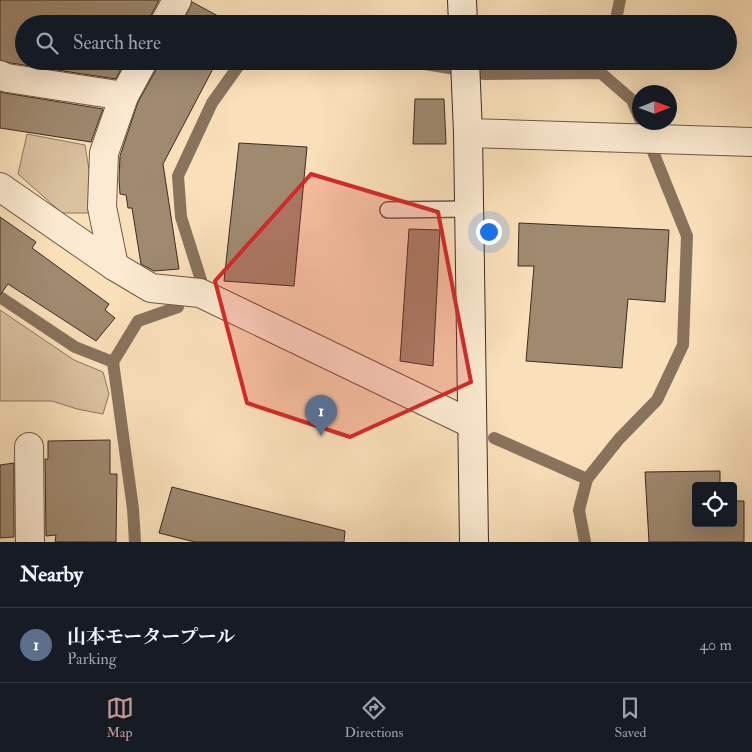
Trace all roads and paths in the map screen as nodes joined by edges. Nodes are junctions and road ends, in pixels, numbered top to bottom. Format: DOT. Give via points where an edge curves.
graph roads {
  1 [pos="177,0"];
  2 [pos="462,0"];
  3 [pos="169,15"];
  4 [pos="463,15"];
  5 [pos="138,70"];
  6 [pos="465,70"];
  7 [pos="0,75"];
  8 [pos="124,96"];
  9 [pos="468,133"];
  10 [pos="752,142"];
  11 [pos="0,187"];
  12 [pos="468,208"];
  13 [pos="388,210"];
  14 [pos="114,266"];
  15 [pos="472,424"];
  16 [pos="29,447"];
  17 [pos="30,542"];
  18 [pos="474,542"];
  1 -- 3 [label="street"];
  2 -- 4 [label="street"];
  5 -- 8 [label="street"];
  6 -- 9 [label="street"];
  7 -- 8 [label="street"];
  8 -- 14 [label="street" via="104,153 102,207"];
  9 -- 10 [label="street"];
  9 -- 12 [label="street"];
  11 -- 14 [label="street"];
  12 -- 13 [label="lane"];
  12 -- 15 [label="street"];
  14 -- 15 [label="street" via="151,288 200,293"];
  15 -- 18 [label="street"];
  16 -- 17 [label="street"];
}
